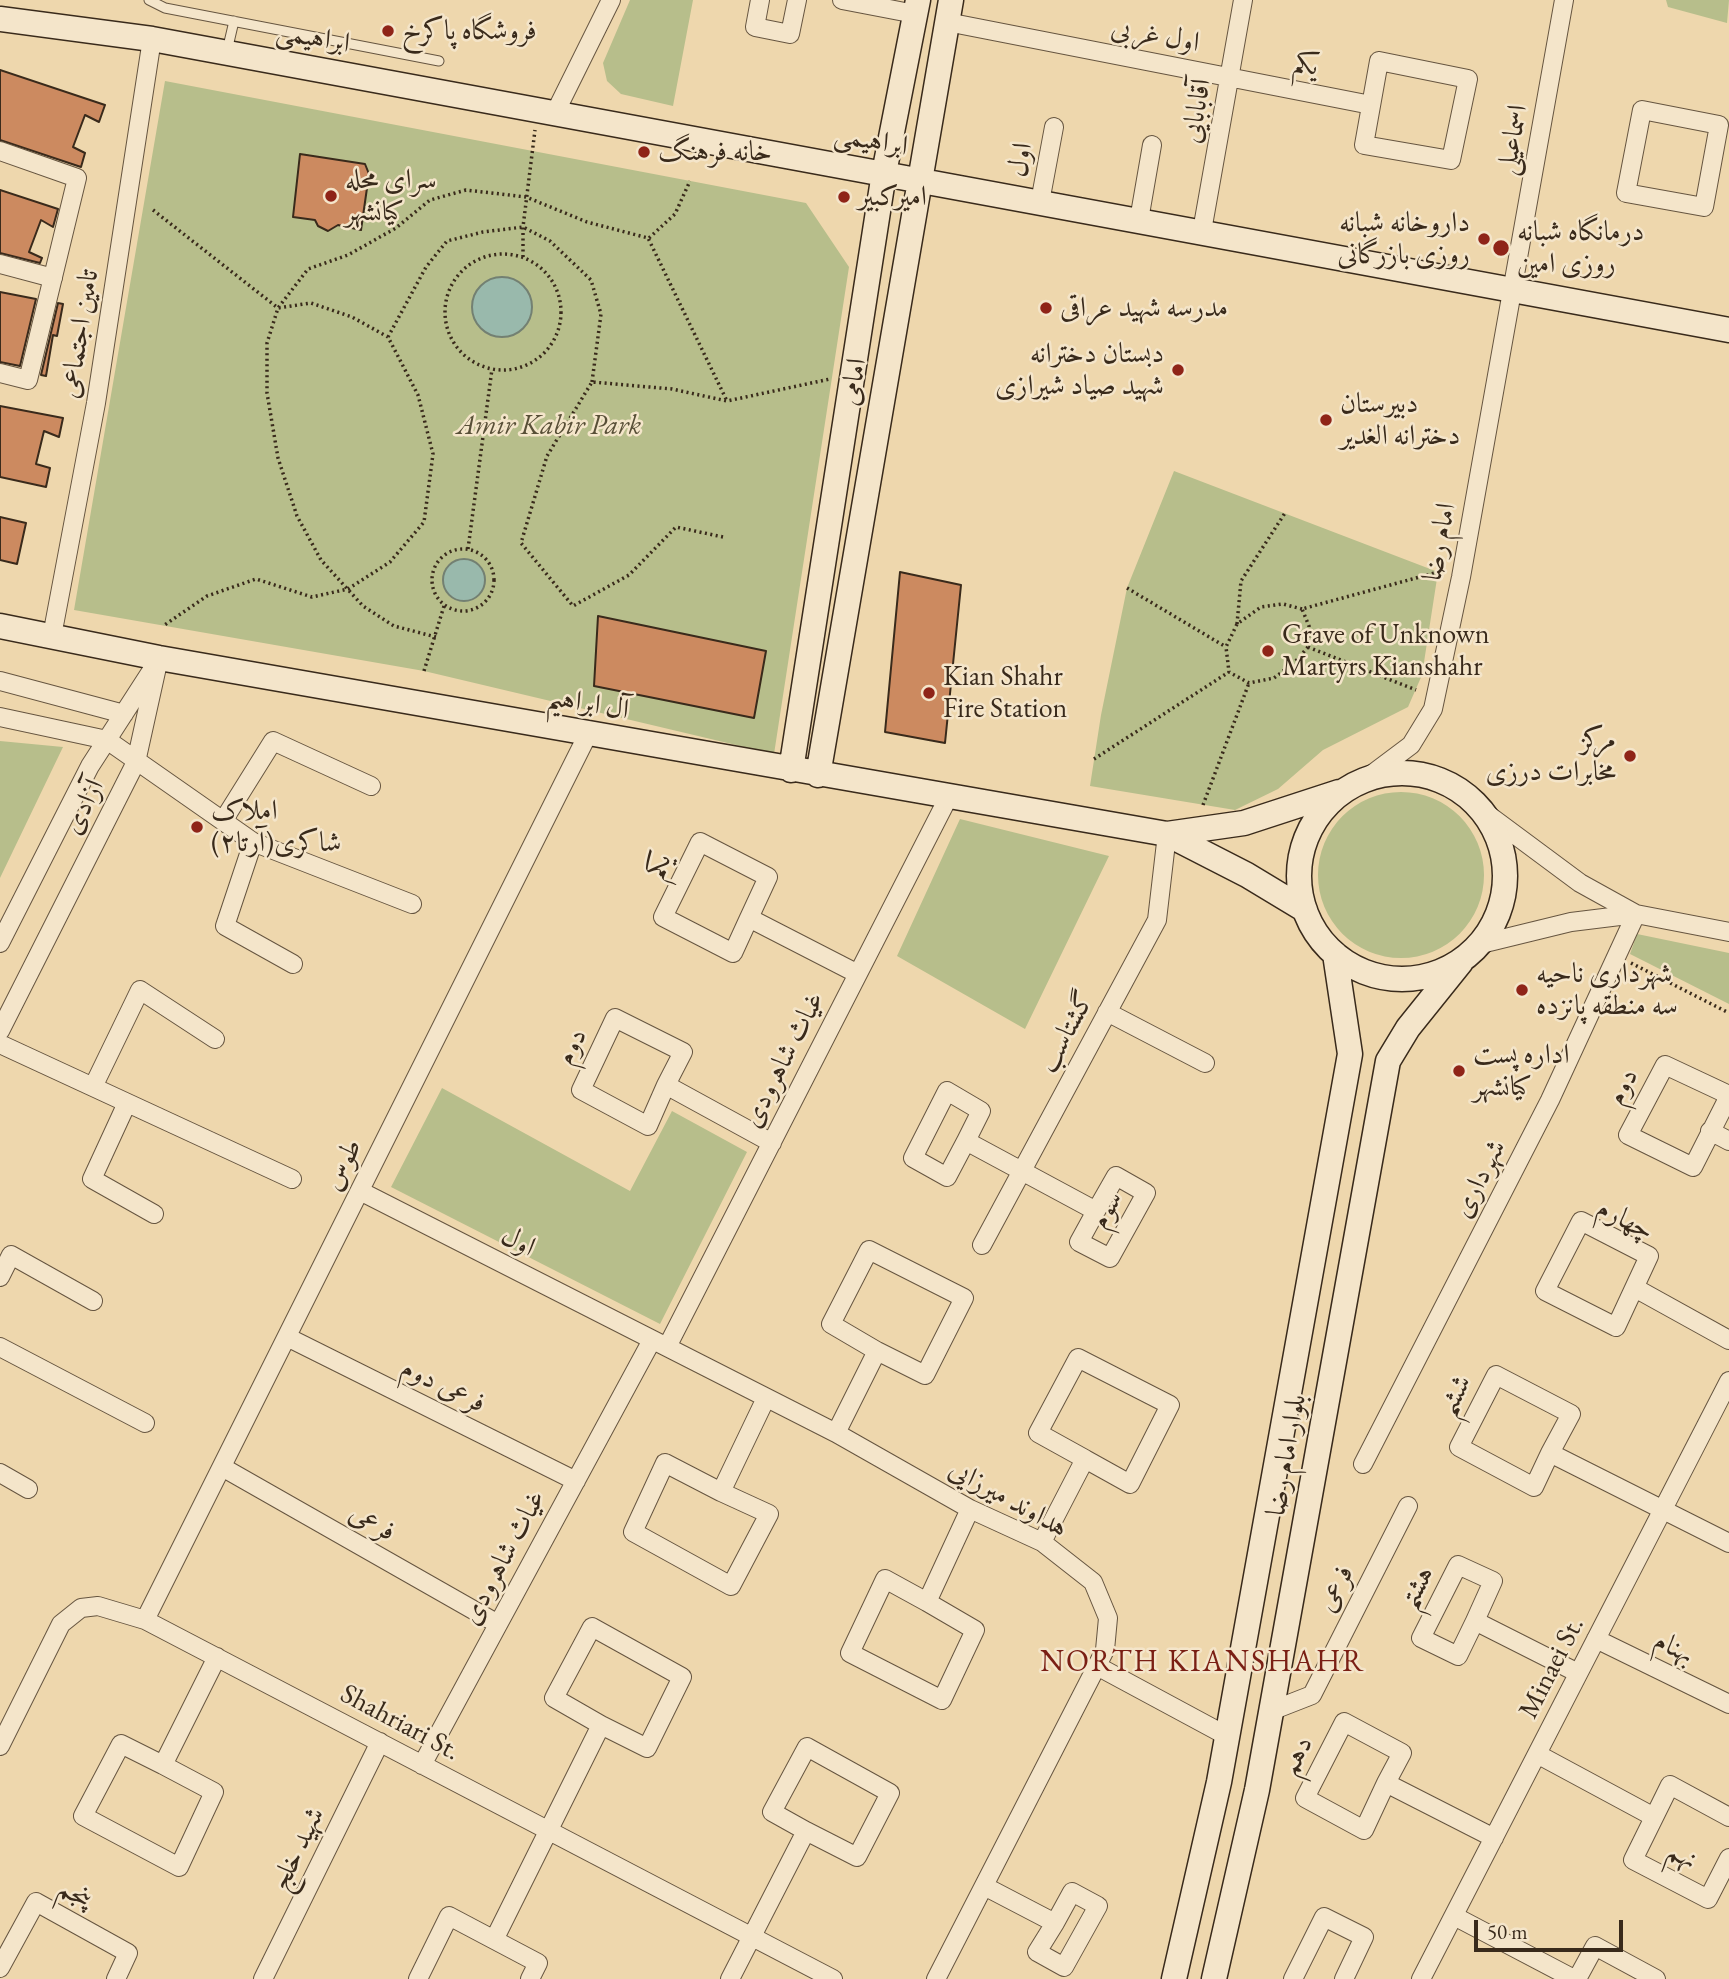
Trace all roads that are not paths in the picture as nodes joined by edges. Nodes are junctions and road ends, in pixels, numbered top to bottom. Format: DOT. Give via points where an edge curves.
graph roads {
  1 [pos="149,0"];
  2 [pos="611,0"];
  3 [pos="760,0"];
  4 [pos="797,0"];
  5 [pos="842,0"];
  6 [pos="1243,0"];
  7 [pos="1564,0"];
  8 [pos="917,7"];
  9 [pos="949,11"];
  10 [pos="0,19"];
  11 [pos="234,22"];
  12 [pos="152,39"];
  13 [pos="227,52"];
  14 [pos="439,61"];
  15 [pos="1230,76"];
  16 [pos="1371,105"];
  17 [pos="547,111"];
  18 [pos="1054,127"];
  19 [pos="1153,145"];
  20 [pos="0,151"];
  21 [pos="1721,165"];
  22 [pos="884,173"];
  23 [pos="919,180"];
  24 [pos="1040,202"];
  25 [pos="1139,220"];
  26 [pos="1202,232"];
  27 [pos="0,264"];
  28 [pos="53,278"];
  29 [pos="1513,289"];
  30 [pos="1729,330"];
  31 [pos="0,373"];
  32 [pos="0,626"];
  33 [pos="51,636"];
  34 [pos="159,658"];
  35 [pos="0,681"];
  36 [pos="124,714"];
  37 [pos="0,717"];
  38 [pos="588,734"];
  39 [pos="107,740"];
  40 [pos="136,762"];
  41 [pos="790,770"];
  42 [pos="818,775"];
  43 [pos="1367,778"];
  44 [pos="371,786"];
  45 [pos="1343,791"];
  46 [pos="948,798"];
  47 [pos="1483,811"];
  48 [pos="223,821"];
  49 [pos="1167,834"];
  50 [pos="253,842"];
  51 [pos="412,904"];
  52 [pos="1305,910"];
  53 [pos="1636,914"];
  54 [pos="749,918"];
  55 [pos="1729,932"];
  56 [pos="0,943"];
  57 [pos="1481,944"];
  58 [pos="1335,954"];
  59 [pos="1461,962"];
  60 [pos="293,964"];
  61 [pos="858,974"];
  62 [pos="1107,1012"];
  63 [pos="0,1031"];
  64 [pos="215,1039"];
  65 [pos="0,1044"];
  66 [pos="1205,1063"];
  67 [pos="666,1085"];
  68 [pos="93,1087"];
  69 [pos="1729,1096"];
  70 [pos="127,1103"];
  71 [pos="1710,1131"];
  72 [pos="966,1141"];
  73 [pos="1729,1141"];
  74 [pos="772,1143"];
  75 [pos="1022,1171"];
  76 [pos="292,1179"];
  77 [pos="360,1191"];
  78 [pos="1096,1211"];
  79 [pos="154,1214"];
  80 [pos="982,1245"];
  81 [pos="0,1277"];
  82 [pos="1635,1287"];
  83 [pos="93,1301"];
  84 [pos="286,1337"];
  85 [pos="1729,1340"];
  86 [pos="660,1343"];
  87 [pos="0,1347"];
  88 [pos="877,1351"];
  89 [pos="1729,1381"];
  90 [pos="766,1398"];
  91 [pos="145,1423"];
  92 [pos="836,1433"];
  93 [pos="1550,1454"];
  94 [pos="1085,1460"];
  95 [pos="1363,1464"];
  96 [pos="222,1467"];
  97 [pos="0,1473"];
  98 [pos="576,1481"];
  99 [pos="28,1489"];
  100 [pos="721,1492"];
  101 [pos="1408,1506"];
  102 [pos="970,1509"];
  103 [pos="1662,1511"];
  104 [pos="1042,1542"];
  105 [pos="1729,1543"];
  106 [pos="927,1602"];
  107 [pos="145,1620"];
  108 [pos="1475,1621"];
  109 [pos="498,1624"];
  110 [pos="1596,1640"];
  111 [pos="217,1657"];
  112 [pos="1097,1666"];
  113 [pos="1578,1673"];
  114 [pos="1729,1704"];
  115 [pos="1271,1711"];
  116 [pos="601,1725"];
  117 [pos="1227,1735"];
  118 [pos="380,1742"];
  119 [pos="0,1746"];
  120 [pos="1537,1754"];
  121 [pos="163,1765"];
  122 [pos="422,1765"];
  123 [pos="1386,1783"];
  124 [pos="1729,1816"];
  125 [pos="1654,1817"];
  126 [pos="547,1829"];
  127 [pos="806,1831"];
  128 [pos="1494,1838"];
  129 [pos="1729,1858"];
  130 [pos="984,1886"];
  131 [pos="1454,1916"];
  132 [pos="1055,1923"];
  133 [pos="751,1936"];
  134 [pos="495,1938"];
  135 [pos="0,1968"];
  136 [pos="0,1974"];
  137 [pos="1348,1978"];
  138 [pos="9,1979"];
  139 [pos="116,1979"];
  140 [pos="263,1979"];
  141 [pos="418,1979"];
  142 [pos="530,1979"];
  143 [pos="730,1979"];
  144 [pos="833,1979"];
  145 [pos="936,1979"];
  146 [pos="1174,1979"];
  147 [pos="1214,1979"];
  148 [pos="1293,1979"];
  149 [pos="1421,1979"];
  150 [pos="1576,1979"];
  151 [pos="1656,1979"];
  1 -- 11 [label="lane" via="165,8"];
  2 -- 17 [label="street"];
  3 -- 4 [label="street" via="755,27 790,34"];
  5 -- 8 [label="street"];
  6 -- 15 [label="street, آقابابایی"];
  7 -- 29 [label="street, اسماعیلی"];
  8 -- 9 [label="main road"];
  8 -- 22 [label="main road, امامی"];
  9 -- 15 [label="street, اول غربی"];
  9 -- 23 [label="main road, امامی"];
  10 -- 12 [label="main road, ابراهیمی"];
  11 -- 13 [label="lane"];
  11 -- 14 [label="lane"];
  12 -- 13 [label="main road, ابراهیمی"];
  12 -- 33 [label="street, تامین اجتماعی" via="96,403"];
  13 -- 17 [label="main road, ابراهیمی"];
  15 -- 16 [label="street, یکم"];
  15 -- 26 [label="street, آقابابایی"];
  16 -- 16 [label="street" via="1379,61 1468,79 1451,160 1364,145"];
  17 -- 22 [label="main road, ابراهیمی"];
  18 -- 24 [label="street, اول"];
  19 -- 25 [label="street"];
  20 -- 28 [label="street" via="77,178"];
  21 -- 21 [label="street" via="1704,207 1626,193 1642,110 1719,125"];
  22 -- 23 [label="main road, ابراهیمی"];
  22 -- 41 [label="main road, امامی"];
  23 -- 24 [label="main road, ابراهیمی"];
  23 -- 42 [label="main road, امامی"];
  24 -- 25 [label="main road, ابراهیمی"];
  25 -- 26 [label="main road, ابراهیمی"];
  26 -- 29 [label="main road, ابراهیمی"];
  27 -- 28 [label="street"];
  28 -- 31 [label="street" via="28,380"];
  29 -- 30 [label="main road, ابراهیمی"];
  29 -- 43 [label="street, امام رضا" via="1433,709 1411,744"];
  32 -- 33 [label="main road, آل ابراهیم"];
  33 -- 34 [label="main road, آل ابراهیم"];
  34 -- 36 [label="street, آزادی"];
  34 -- 38 [label="main road, آل ابراهیم"];
  34 -- 40 [label="street, آزادی"];
  35 -- 36 [label="street"];
  36 -- 39 [label="street, آزادی"];
  37 -- 39 [label="street"];
  38 -- 41 [label="main road, آل ابراهیم"];
  38 -- 77 [label="street, طوس"];
  39 -- 40 [label="street"];
  39 -- 56 [label="street, آزادی"];
  40 -- 48 [label="street"];
  40 -- 63 [label="street, آزادی"];
  41 -- 42 [label="main road, آل ابراهیم"];
  42 -- 46 [label="main road, آل ابراهیم"];
  43 -- 45 [label="main road"];
  43 -- 47 [label="main road" via="1417,773 1453,787"];
  44 -- 48 [label="street" via="273,741"];
  45 -- 49 [label="main road" via="1244,823"];
  45 -- 52 [label="main road" via="1323,809 1300,857 1299,884"];
  46 -- 49 [label="main road, آل ابراهیم"];
  46 -- 61 [label="street, غیاث شاهرودی"];
  47 -- 53 [label="street" via="1580,884"];
  47 -- 57 [label="main road" via="1498,835 1505,882 1497,919"];
  48 -- 50 [label="street"];
  49 -- 52 [label="main road"];
  49 -- 62 [label="street, گشتاسب" via="1157,920"];
  50 -- 51 [label="street"];
  50 -- 60 [label="street" via="225,926"];
  52 -- 58 [label="main road" via="1317,934"];
  53 -- 55 [label="street"];
  53 -- 57 [label="street" via="1571,922"];
  53 -- 95 [label="street, شهرداری" via="1550,1100"];
  54 -- 54 [label="street, یکم" via="733,953 663,917 700,842 768,877"];
  54 -- 61 [label="street"];
  57 -- 59 [label="main road"];
  58 -- 59 [label="main road" via="1357,969 1383,978 1437,974"];
  58 -- 117 [label="main road, بلوار امام رضا" via="1350,1054"];
  59 -- 115 [label="main road, بلوار امام رضا" via="1388,1061"];
  61 -- 74 [label="street, غیاث شاهرودی"];
  62 -- 66 [label="street"];
  62 -- 75 [label="street, گشتاسب"];
  64 -- 68 [label="street" via="140,990"];
  65 -- 68 [label="street"];
  67 -- 67 [label="street, دوم" via="648,1126 580,1090 615,1018 682,1052"];
  67 -- 74 [label="street"];
  68 -- 70 [label="street"];
  69 -- 71 [label="street, دوم"];
  69 -- 71 [label="street, دوم" via="1665,1065 1628,1135 1693,1167"];
  70 -- 76 [label="street"];
  70 -- 79 [label="street" via="92,1179"];
  71 -- 73 [label="street"];
  72 -- 72 [label="street" via="947,1177 914,1158 947,1091 981,1111"];
  72 -- 75 [label="street"];
  74 -- 86 [label="street, غیاث شاهرودی"];
  75 -- 78 [label="street, سوم"];
  75 -- 80 [label="street, گشتاسب"];
  77 -- 84 [label="street, طوس"];
  77 -- 86 [label="street, اول"];
  81 -- 83 [label="street" via="11,1255"];
  82 -- 82 [label="street, چهارم" via="1616,1327 1545,1291 1581,1221 1649,1256"];
  82 -- 85 [label="street, چهارم"];
  84 -- 96 [label="street, طوس"];
  84 -- 98 [label="street, فرعی دوم"];
  86 -- 90 [label="street, هداوند میرزایی"];
  86 -- 98 [label="street, غیاث شاهرودی"];
  87 -- 91 [label="street"];
  88 -- 88 [label="street" via="925,1375 964,1298 869,1250 831,1324"];
  88 -- 92 [label="street"];
  89 -- 103 [label="street, Minaei St."];
  90 -- 92 [label="street, هداوند میرزایی"];
  90 -- 100 [label="street"];
  92 -- 102 [label="street, هداوند میرزایی"];
  93 -- 93 [label="street, ششم" via="1534,1488 1459,1447 1496,1375 1571,1414"];
  93 -- 103 [label="street"];
  94 -- 94 [label="street" via="1130,1484 1170,1405 1079,1357 1038,1433"];
  94 -- 104 [label="street"];
  96 -- 107 [label="street, طوس"];
  96 -- 109 [label="street, فرعی"];
  97 -- 99 [label="street"];
  98 -- 109 [label="street, غیاث شاهرودی"];
  100 -- 100 [label="street" via="666,1463 633,1532 732,1586 769,1514"];
  101 -- 115 [label="street, فرعی" via="1311,1695"];
  102 -- 104 [label="street, هداوند میرزایی"];
  102 -- 106 [label="street"];
  103 -- 105 [label="street"];
  103 -- 110 [label="street, Minaei St."];
  104 -- 112 [label="street, هداوند میرزایی" via="1093,1582 1108,1618 1105,1650"];
  106 -- 106 [label="street" via="886,1579 850,1653 942,1700 975,1630"];
  107 -- 111 [label="street, Shahriari St."];
  107 -- 119 [label="street, Shahriari St." via="98,1605 81,1608 61,1624"];
  108 -- 108 [label="street, هشتم" via="1458,1656 1421,1637 1458,1565 1493,1581"];
  108 -- 113 [label="street"];
  109 -- 122 [label="street, غیاث شاهرودی"];
  110 -- 113 [label="street, Minaei St."];
  110 -- 114 [label="street, بهنام"];
  111 -- 118 [label="street, Shahriari St."];
  111 -- 121 [label="street"];
  112 -- 117 [label="street"];
  112 -- 130 [label="street, هداوند میرزایی"];
  113 -- 120 [label="street, Minaei St."];
  115 -- 147 [label="main road, بلوار امام رضا"];
  116 -- 116 [label="street" via="554,1698 592,1628 682,1677 648,1748"];
  116 -- 126 [label="street"];
  117 -- 146 [label="main road, بلوار امام رضا"];
  118 -- 122 [label="street, Shahriari St."];
  118 -- 140 [label="street, شهید خلج"];
  120 -- 125 [label="street, نهم"];
  120 -- 128 [label="street, Minaei St."];
  121 -- 121 [label="street" via="214,1792 178,1867 83,1816 121,1744"];
  122 -- 126 [label="street, Shahriari St."];
  123 -- 123 [label="street, دهم" via="1364,1830 1305,1798 1344,1722 1402,1752"];
  123 -- 128 [label="street"];
  124 -- 125 [label="street, نهم" via="1670,1785"];
  125 -- 129 [label="street, نهم" via="1633,1860 1708,1899"];
  126 -- 133 [label="street, Shahriari St."];
  126 -- 134 [label="street"];
  127 -- 127 [label="street" via="772,1812 807,1747 890,1793 857,1857"];
  127 -- 133 [label="street"];
  128 -- 131 [label="street, Minaei St."];
  130 -- 132 [label="street"];
  130 -- 145 [label="street, هداوند میرزایی"];
  131 -- 149 [label="street, Minaei St."];
  131 -- 150 [label="street"];
  133 -- 143 [label="street"];
  133 -- 144 [label="street, Shahriari St."];
  134 -- 141 [label="street" via="449,1916"];
  134 -- 142 [label="street" via="538,1963"];
  135 -- 139 [label="street, پنجم" via="36,1902 128,1953"];
  136 -- 138 [label="street"];
  137 -- 148 [label="street" via="1364,1937 1324,1917"];
  150 -- 151 [label="street" via="1595,1946"];
}
